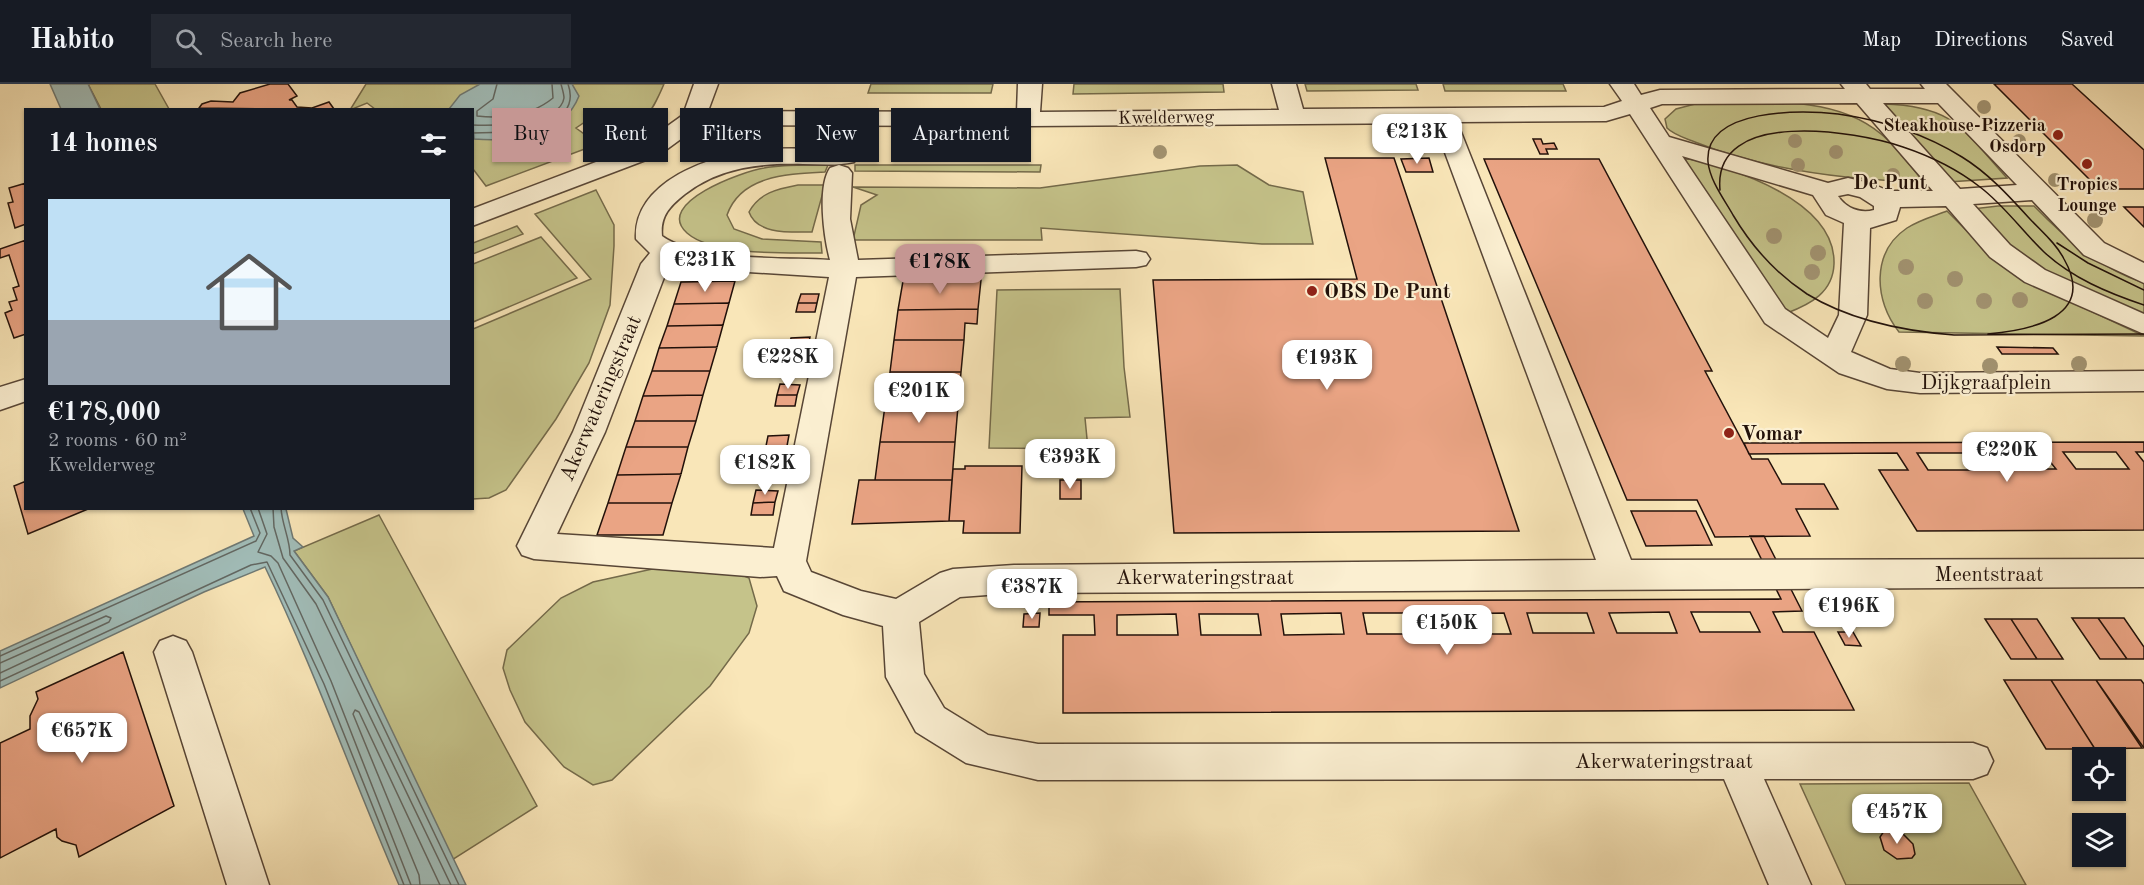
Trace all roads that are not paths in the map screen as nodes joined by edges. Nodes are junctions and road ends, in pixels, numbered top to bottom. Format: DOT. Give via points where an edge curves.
graph roads {
  1 [pos="706,84"];
  2 [pos="1030,84"];
  3 [pos="1284,84"];
  4 [pos="1857,89"];
  5 [pos="1938,90"];
  6 [pos="1629,94"];
  7 [pos="698,108"];
  8 [pos="1029,108"];
  9 [pos="1293,116"];
  10 [pos="1443,116"];
  11 [pos="783,118"];
  12 [pos="891,119"];
  13 [pos="1031,119"];
  14 [pos="680,128"];
  15 [pos="1661,142"];
  16 [pos="1827,192"];
  17 [pos="2038,192"];
  18 [pos="1951,197"];
  19 [pos="1883,199"];
  20 [pos="474,217"];
  21 [pos="1857,218"];
  22 [pos="667,252"];
  23 [pos="1136,259"];
  24 [pos="844,269"];
  25 [pos="2141,273"];
  26 [pos="2144,325"];
  27 [pos="1834,357"];
  28 [pos="2144,381"];
  29 [pos="24,390"];
  30 [pos="0,399"];
  31 [pos="789,561"];
  32 [pos="2144,573"];
  33 [pos="1618,574"];
  34 [pos="900,615"];
  35 [pos="173,652"];
  36 [pos="1736,761"];
  37 [pos="1973,761"];
  38 [pos="248,885"];
  39 [pos="1790,885"];
  1 -- 7 [label="street"];
  2 -- 8 [label="street"];
  3 -- 9 [label="street"];
  4 -- 5 [label="street"];
  4 -- 6 [label="street" via="1660,97"];
  4 -- 18 [label="street"];
  5 -- 17 [label="street"];
  6 -- 10 [label="street, Kwelderweg" via="1606,114"];
  6 -- 15 [label="street, Dijkgraafplein"];
  9 -- 10 [label="street, Kwelderweg"];
  9 -- 13 [label="street, Kwelderweg"];
  10 -- 33 [label="street"];
  11 -- 12 [label="street, Kwelderweg"];
  14 -- 20 [label="street" via="650,150"];
  15 -- 16 [label="street"];
  15 -- 27 [label="street, Dijkgraafplein" via="1775,316"];
  16 -- 19 [label="street" via="1848,186"];
  16 -- 21 [label="street" via="1833,208"];
  17 -- 18 [label="street"];
  17 -- 25 [label="street" via="2094,249"];
  18 -- 19 [label="street" via="1921,201"];
  18 -- 26 [label="street" via="2000,251 2036,276"];
  19 -- 21 [label="street" via="1888,210 1882,218"];
  21 -- 27 [label="street" via="1853,315"];
  22 -- 24 [label="street" via="716,262"];
  22 -- 24 [label="street" via="649,239 649,222 660,202 705,171 759,157 842,165 837,187 837,241"];
  22 -- 31 [label="street, Akerwateringstraat" via="655,264 589,432 534,546 760,563"];
  23 -- 24 [label="street"];
  24 -- 31 [label="street"];
  27 -- 28 [label="street, Dijkgraafplein" via="1887,379 1920,383"];
  29 -- 30 [label="street"];
  31 -- 34 [label="street" via="797,581 856,605"];
  32 -- 33 [label="street, Meentstraat"];
  33 -- 34 [label="street, Akerwateringstraat" via="1014,579 953,583"];
  34 -- 36 [label="street, Akerwateringstraat" via="905,677 930,720 980,751 1038,762"];
  35 -- 38 [label="street"];
  36 -- 37 [label="street, Akerwateringstraat"];
  36 -- 39 [label="street"];
}
